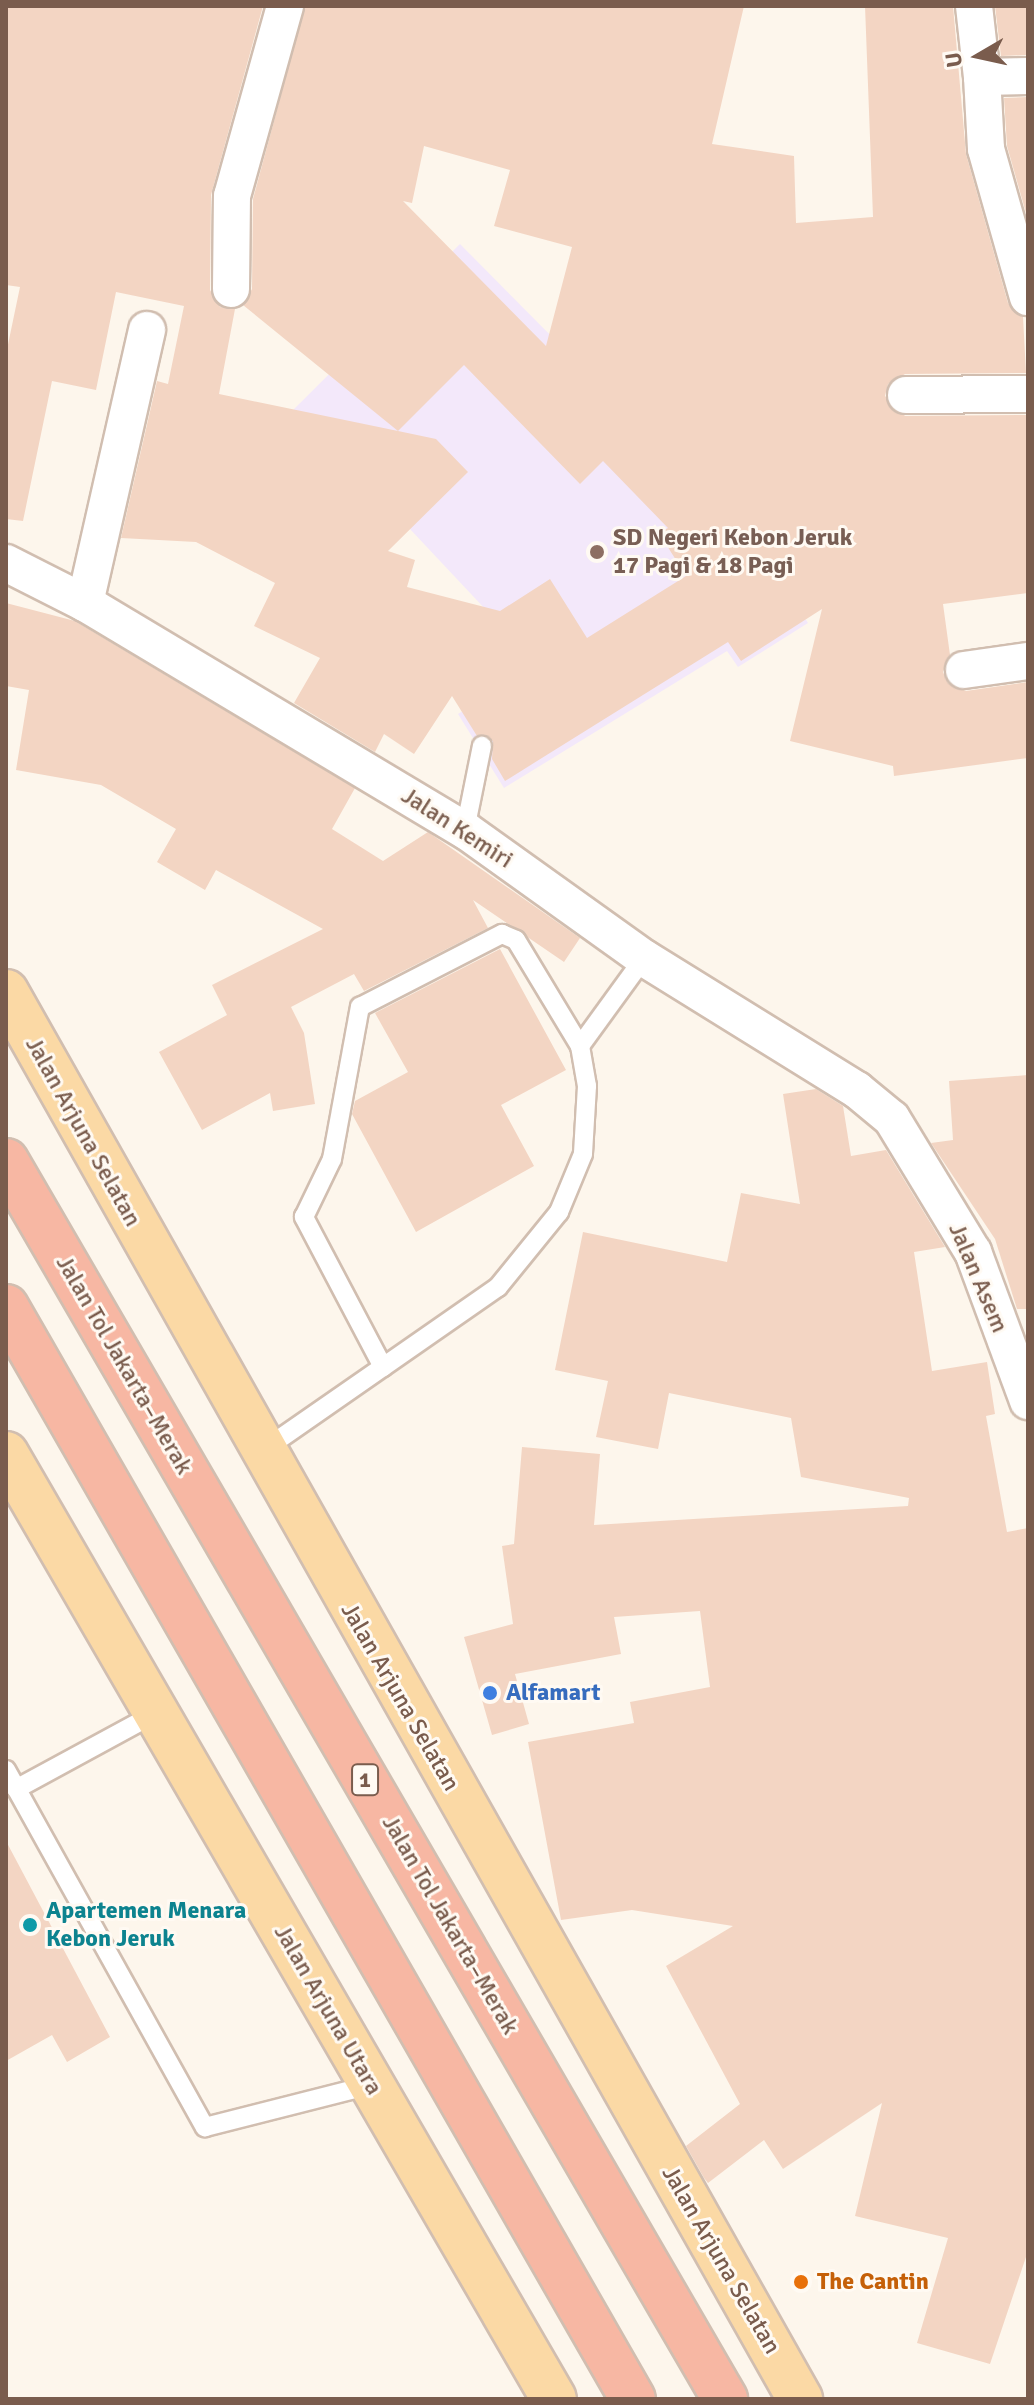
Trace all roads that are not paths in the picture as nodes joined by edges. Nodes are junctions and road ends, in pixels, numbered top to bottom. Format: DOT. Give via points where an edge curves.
graph roads {
  1 [pos="285,6"];
  2 [pos="974,6"];
  3 [pos="1028,76"];
  4 [pos="982,77"];
  5 [pos="231,289"];
  6 [pos="1028,297"];
  7 [pos="147,330"];
  8 [pos="1028,394"];
  9 [pos="906,395"];
  10 [pos="6,563"];
  11 [pos="85,603"];
  12 [pos="1028,661"];
  13 [pos="964,670"];
  14 [pos="482,746"];
  15 [pos="465,830"];
  16 [pos="644,958"];
  17 [pos="6,992"];
  18 [pos="580,1046"];
  19 [pos="892,1119"];
  20 [pos="6,1161"];
  21 [pos="6,1307"];
  22 [pos="383,1367"];
  23 [pos="1028,1401"];
  24 [pos="261,1452"];
  25 [pos="6,1454"];
  26 [pos="156,1713"];
  27 [pos="6,1770"];
  28 [pos="16,1789"];
  29 [pos="371,2085"];
  30 [pos="554,2399"];
  31 [pos="633,2399"];
  32 [pos="725,2399"];
  33 [pos="800,2399"];
  1 -- 5 [label="street" via="232,196"];
  2 -- 4 [label="street"];
  3 -- 4 [label="street"];
  4 -- 6 [label="street" via="986,149"];
  7 -- 11 [label="street"];
  8 -- 9 [label="street"];
  10 -- 11 [label="street, Jalan Kemiri"];
  11 -- 15 [label="street, Jalan Kemiri"];
  12 -- 13 [label="street"];
  14 -- 15 [label="lane"];
  15 -- 16 [label="street, Jalan Kemiri"];
  16 -- 18 [label="lane"];
  16 -- 19 [label="street, Jalan Kemiri"];
  17 -- 24 [label="main road, Jalan Arjuna Selatan"];
  18 -- 22 [label="lane" via="587,1086 583,1154 559,1212 498,1287"];
  18 -- 22 [label="lane" via="516,940 502,934 360,1007 332,1159 304,1217"];
  19 -- 23 [label="street, Jalan Asem" via="973,1252"];
  20 -- 32 [label="highway, Jalan Tol Jakarta–Merak / 1"];
  21 -- 31 [label="highway"];
  22 -- 24 [label="lane"];
  24 -- 33 [label="main road, Jalan Arjuna Selatan"];
  25 -- 26 [label="main road, Jalan Arjuna Utara"];
  26 -- 28 [label="lane"];
  26 -- 29 [label="main road, Jalan Arjuna Utara"];
  27 -- 28 [label="lane"];
  28 -- 29 [label="lane" via="205,2127"];
  29 -- 30 [label="main road, Jalan Arjuna Utara"];
}
